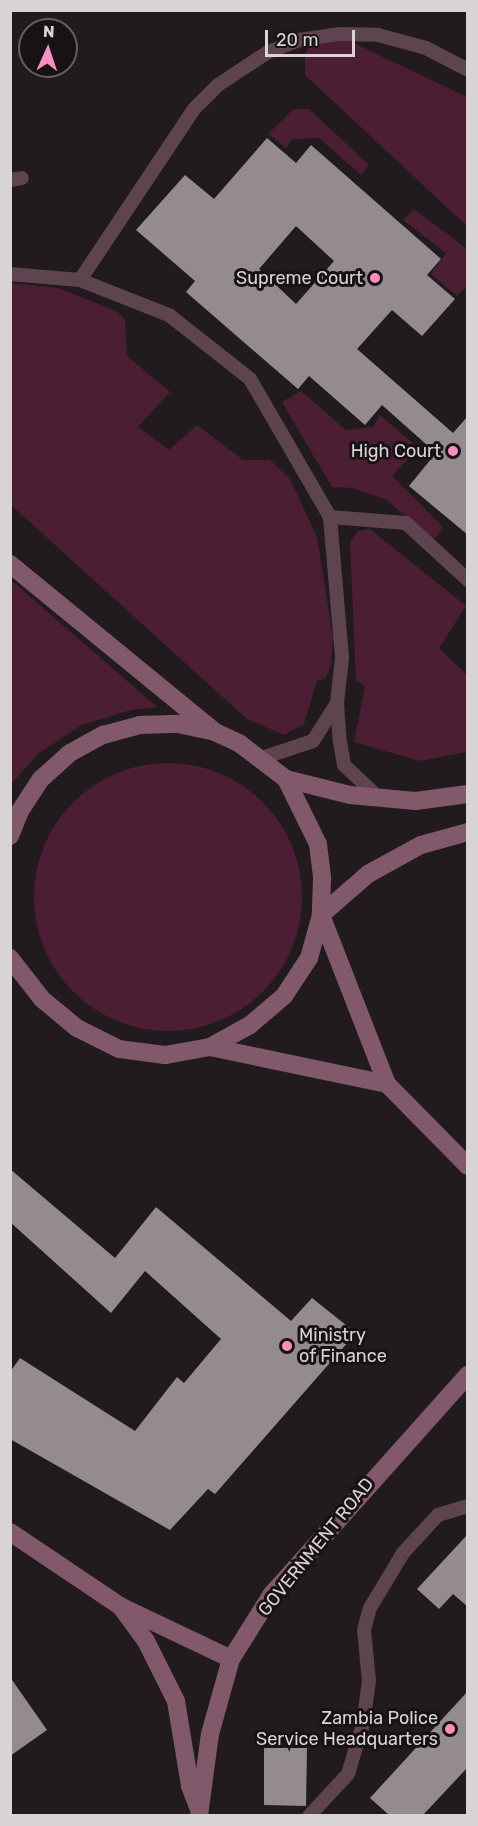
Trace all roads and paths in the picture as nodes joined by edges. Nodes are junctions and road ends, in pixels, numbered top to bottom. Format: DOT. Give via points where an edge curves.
graph roads {
  1 [pos="468,70"];
  2 [pos="10,274"];
  3 [pos="80,280"];
  4 [pos="330,518"];
  5 [pos="10,564"];
  6 [pos="468,580"];
  7 [pos="337,703"];
  8 [pos="215,732"];
  9 [pos="260,759"];
  10 [pos="286,779"];
  11 [pos="468,794"];
  12 [pos="379,798"];
  13 [pos="468,832"];
  14 [pos="10,836"];
  15 [pos="321,915"];
  16 [pos="12,956"];
  17 [pos="210,1047"];
  18 [pos="387,1084"];
  19 [pos="468,1166"];
  20 [pos="468,1376"];
  21 [pos="468,1506"];
  22 [pos="10,1532"];
  23 [pos="120,1606"];
  24 [pos="231,1659"];
  25 [pos="199,1812"];
  26 [pos="309,1815"];
  1 -- 3 [label="lane" via="426,48 378,35 339,34 299,40 267,52 218,85 194,109"];
  2 -- 3 [label="lane"];
  3 -- 4 [label="lane" via="169,315 250,379"];
  4 -- 6 [label="lane" via="406,523"];
  4 -- 7 [label="lane" via="342,658"];
  5 -- 8 [label="main road"];
  7 -- 9 [label="lane" via="313,741"];
  7 -- 12 [label="lane" via="344,765"];
  8 -- 9 [label="main road"];
  8 -- 14 [label="main road" via="178,724 140,724 103,735 70,753 41,779"];
  9 -- 10 [label="main road"];
  10 -- 12 [label="main road"];
  10 -- 15 [label="main road" via="318,844"];
  11 -- 12 [label="main road" via="416,801"];
  13 -- 15 [label="main road" via="422,844 368,874"];
  15 -- 17 [label="main road" via="309,958 284,996 250,1025"];
  15 -- 18 [label="main road"];
  16 -- 17 [label="main road" via="42,999 77,1028 119,1049 165,1054"];
  17 -- 18 [label="main road"];
  18 -- 19 [label="main road"];
  20 -- 24 [label="main road, GOVERNMENT ROAD" via="272,1594"];
  21 -- 26 [label="lane" via="438,1515 403,1553 370,1608 364,1630 369,1681 363,1724 348,1774"];
  22 -- 23 [label="main road"];
  23 -- 24 [label="main road"];
  23 -- 25 [label="main road" via="146,1641 176,1701 188,1778"];
  24 -- 25 [label="main road, GOVERNMENT ROAD" via="210,1734"];
}
